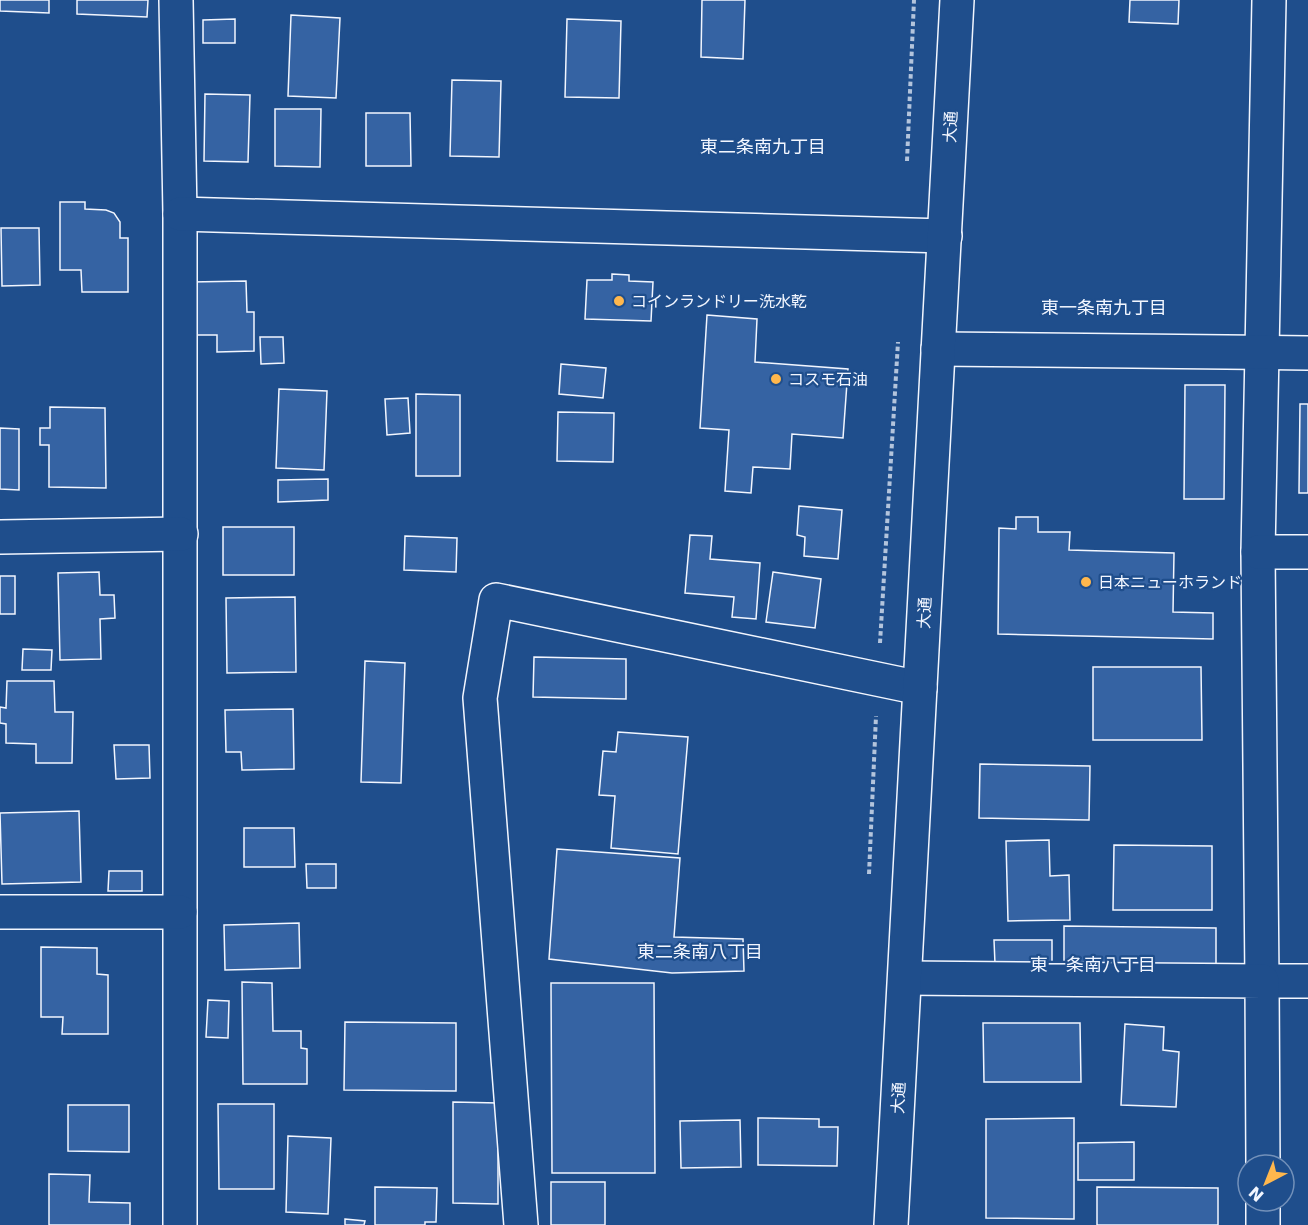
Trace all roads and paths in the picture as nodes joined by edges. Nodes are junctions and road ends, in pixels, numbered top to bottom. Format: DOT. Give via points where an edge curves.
graph roads {
  1 [pos="176,0"];
  2 [pos="957,0"];
  3 [pos="1269,0"];
  4 [pos="180,214"];
  5 [pos="945,236"];
  6 [pos="938,349"];
  7 [pos="1260,353"];
  8 [pos="1308,353"];
  9 [pos="180,534"];
  10 [pos="0,537"];
  11 [pos="1258,552"];
  12 [pos="1308,552"];
  13 [pos="920,688"];
  14 [pos="0,912"];
  15 [pos="180,912"];
  16 [pos="905,978"];
  17 [pos="1262,981"];
  18 [pos="1308,981"];
  19 [pos="1263,1153"];
  20 [pos="180,1225"];
  21 [pos="521,1225"];
  22 [pos="891,1225"];
  1 -- 4 [label="street"];
  2 -- 5 [label="street, 大通"];
  3 -- 7 [label="street"];
  4 -- 5 [label="street"];
  4 -- 9 [label="street"];
  5 -- 6 [label="street, 大通"];
  6 -- 7 [label="street"];
  6 -- 13 [label="street, 大通"];
  7 -- 8 [label="street"];
  7 -- 11 [label="street"];
  9 -- 10 [label="street"];
  9 -- 15 [label="street"];
  11 -- 12 [label="street"];
  11 -- 17 [label="street"];
  13 -- 16 [label="street, 大通"];
  13 -- 21 [label="street" via="496,600 480,698"];
  14 -- 15 [label="street"];
  15 -- 20 [label="street"];
  16 -- 17 [label="street"];
  16 -- 22 [label="street, 大通"];
  17 -- 18 [label="street"];
  17 -- 19 [label="street"];
}
